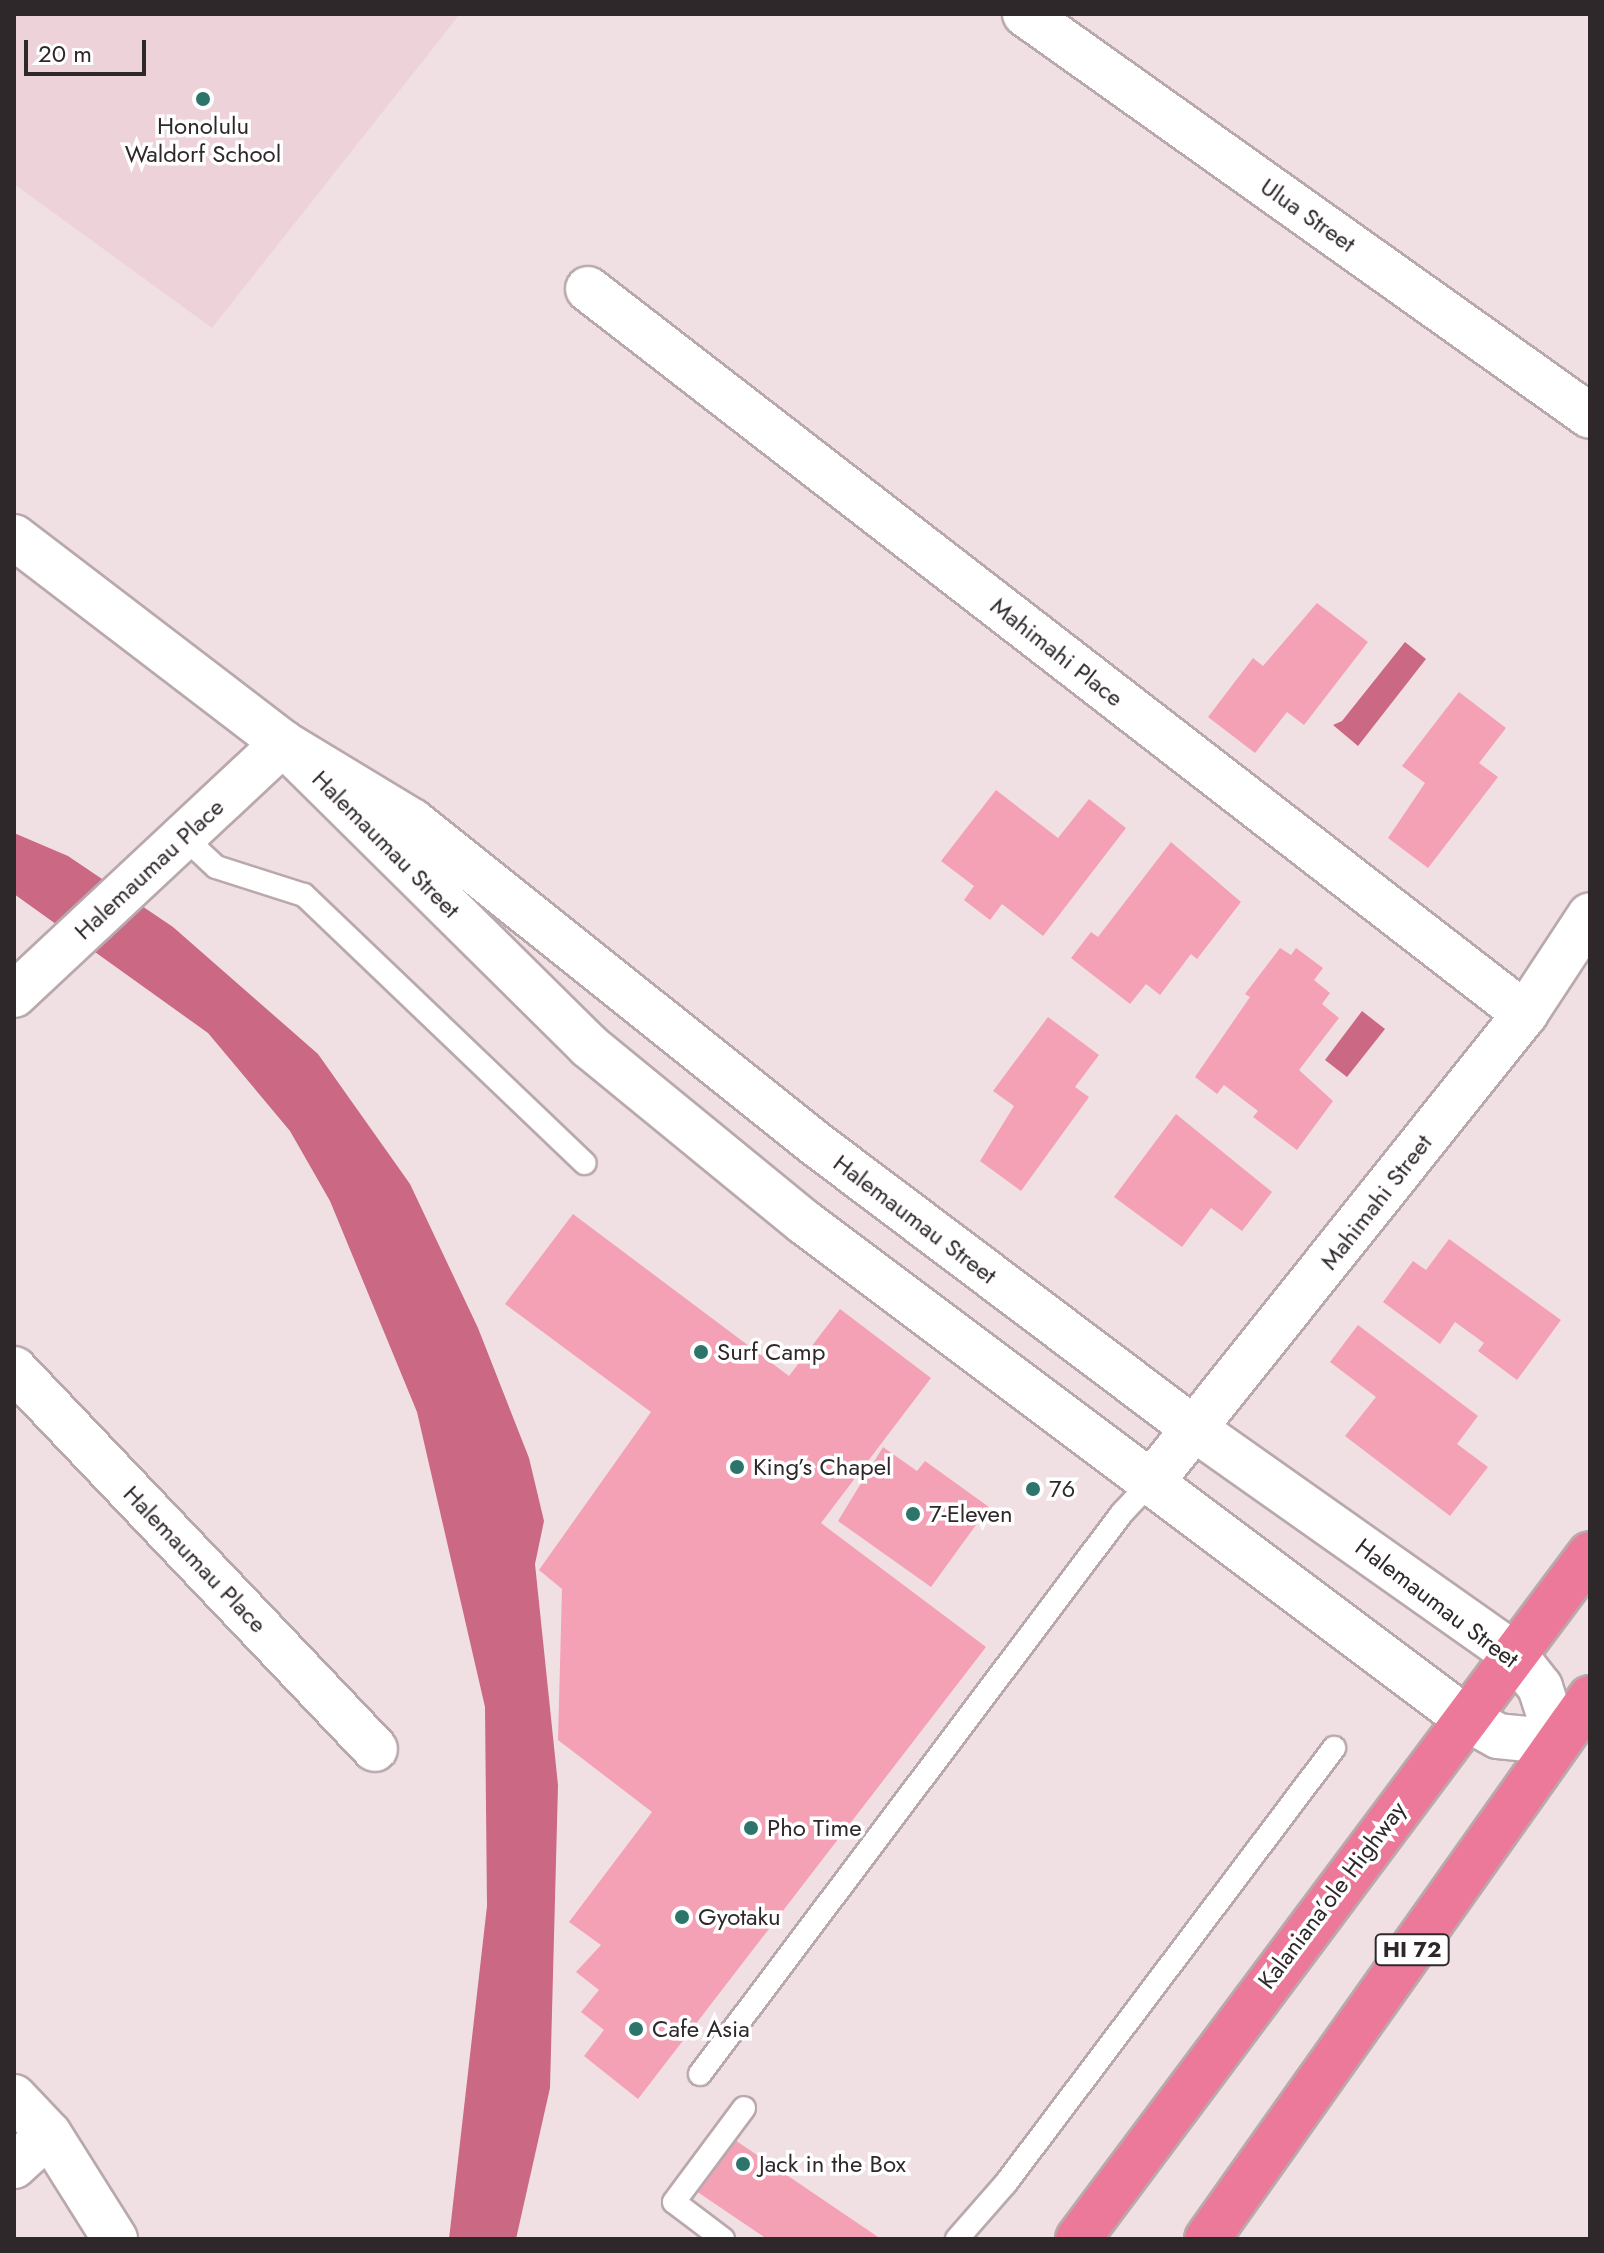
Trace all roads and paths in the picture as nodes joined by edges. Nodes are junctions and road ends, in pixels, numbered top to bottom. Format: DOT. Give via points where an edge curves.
graph roads {
  1 [pos="1025,14"];
  2 [pos="588,289"];
  3 [pos="1590,416"];
  4 [pos="14,537"];
  5 [pos="283,743"];
  6 [pos="184,837"];
  7 [pos="1590,915"];
  8 [pos="14,995"];
  9 [pos="1525,1014"];
  10 [pos="682,1037"];
  11 [pos="641,1088"];
  12 [pos="584,1163"];
  13 [pos="14,1369"];
  14 [pos="1196,1430"];
  15 [pos="1152,1481"];
  16 [pos="1590,1554"];
  17 [pos="1514,1654"];
  18 [pos="1590,1698"];
  19 [pos="1464,1717"];
  20 [pos="1558,1742"];
  21 [pos="1334,1748"];
  22 [pos="375,1749"];
  23 [pos="700,2074"];
  24 [pos="14,2097"];
  25 [pos="744,2108"];
  26 [pos="49,2134"];
  27 [pos="14,2166"];
  28 [pos="115,2239"];
  29 [pos="723,2239"];
  30 [pos="957,2239"];
  31 [pos="1078,2239"];
  32 [pos="1207,2239"];
  1 -- 3 [label="street, Ulua Street"];
  2 -- 9 [label="street, Mahimahi Place"];
  4 -- 5 [label="street, Halemaumau Street"];
  5 -- 6 [label="street, Halemaumau Place"];
  5 -- 10 [label="street, Halemaumau Street" via="412,821"];
  5 -- 11 [label="street, Halemaumau Street" via="589,1046"];
  6 -- 8 [label="street, Halemaumau Place"];
  6 -- 12 [label="lane" via="216,867 304,895"];
  7 -- 9 [label="street, Mahimahi Street"];
  9 -- 14 [label="street, Mahimahi Street"];
  10 -- 11 [label="street"];
  10 -- 14 [label="street, Halemaumau Street"];
  11 -- 15 [label="street, Halemaumau Street" via="804,1222"];
  13 -- 22 [label="street, Halemaumau Place"];
  14 -- 15 [label="street, Mahimahi Street"];
  14 -- 17 [label="street, Halemaumau Street"];
  15 -- 19 [label="street, Halemaumau Street"];
  15 -- 23 [label="lane" via="1122,1513"];
  16 -- 17 [label="highway, Kalaniana’ole Highway"];
  17 -- 19 [label="highway, Kalaniana’ole Highway"];
  17 -- 20 [label="street, Halemaumau Street" via="1540,1687"];
  18 -- 20 [label="highway, HI 72"];
  19 -- 20 [label="street, Halemaumau Street" via="1498,1736"];
  19 -- 31 [label="highway, Kalaniana’ole Highway"];
  20 -- 32 [label="highway, HI 72"];
  21 -- 30 [label="lane" via="1006,2183"];
  24 -- 26 [label="street"];
  25 -- 29 [label="lane" via="674,2202"];
  26 -- 27 [label="street"];
  26 -- 28 [label="street"];
}
